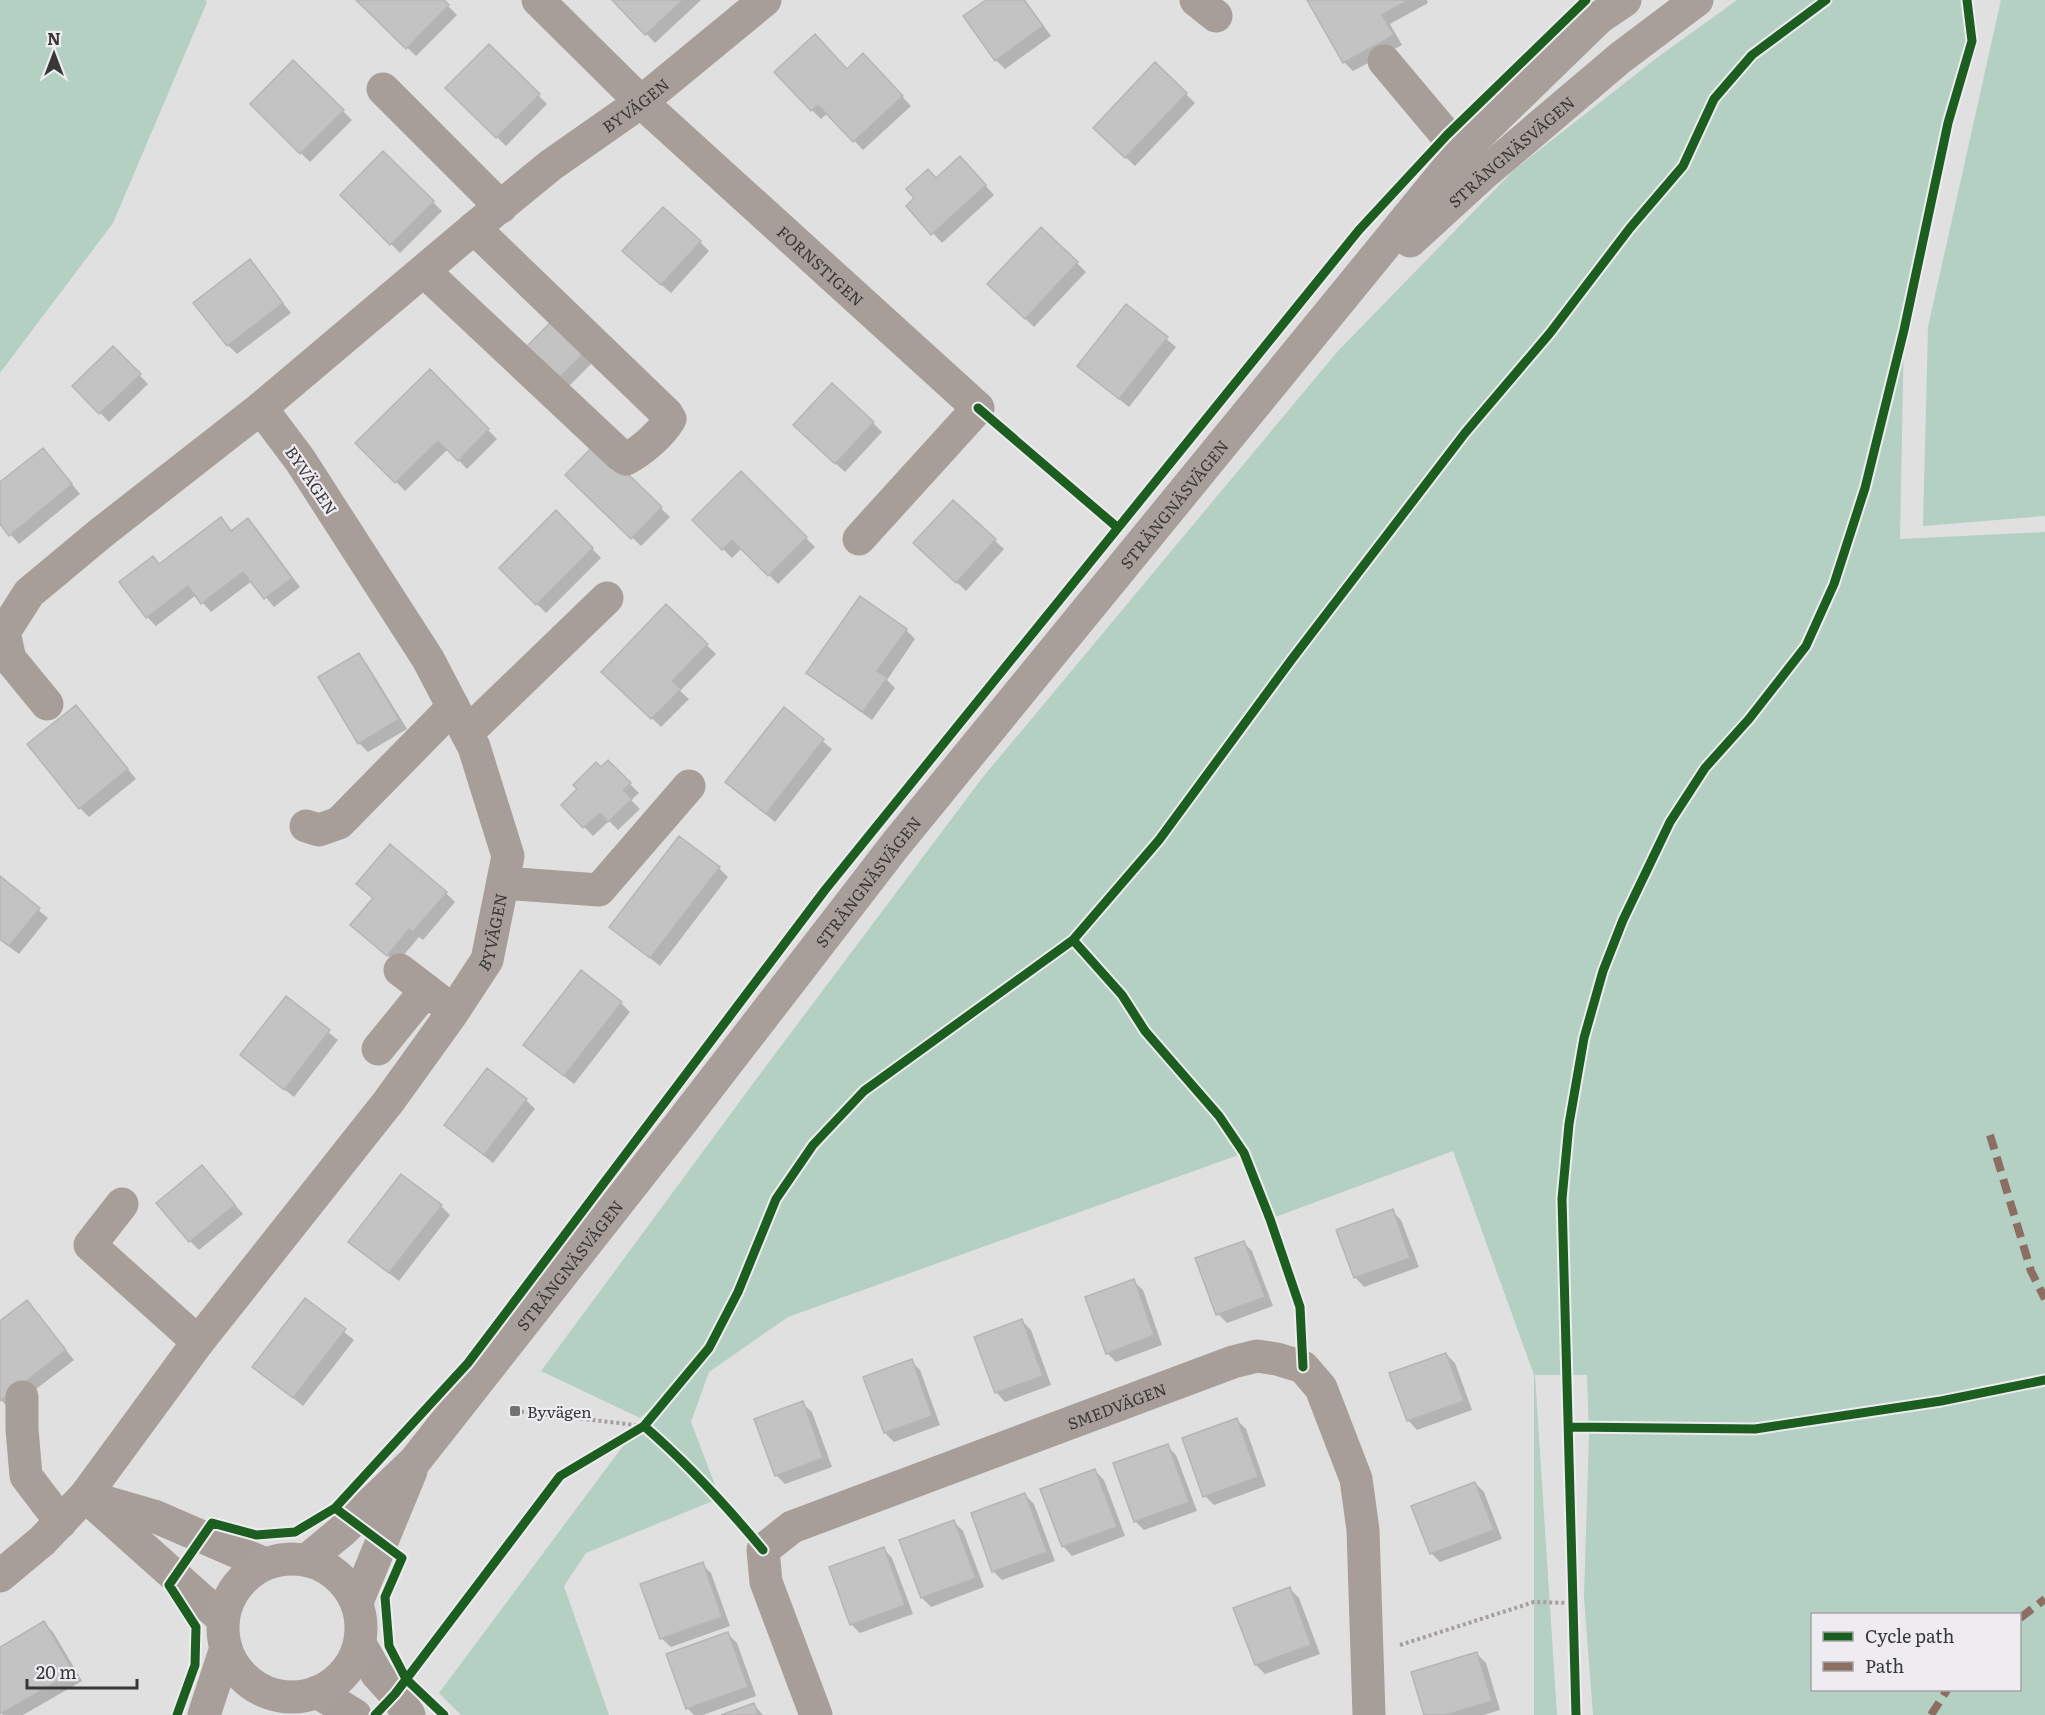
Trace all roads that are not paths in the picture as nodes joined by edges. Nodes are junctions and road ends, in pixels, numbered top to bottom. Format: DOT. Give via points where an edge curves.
graph roads {
  1 [pos="538,0"];
  2 [pos="765,0"];
  3 [pos="1624,0"];
  4 [pos="1697,0"];
  5 [pos="1384,61"];
  6 [pos="383,89"];
  7 [pos="641,102"];
  8 [pos="1471,164"];
  9 [pos="501,207"];
  10 [pos="474,228"];
  11 [pos="424,271"];
  12 [pos="261,408"];
  13 [pos="859,539"];
  14 [pos="607,598"];
  15 [pos="47,704"];
  16 [pos="460,720"];
  17 [pos="689,786"];
  18 [pos="306,826"];
  19 [pos="503,883"];
  20 [pos="400,970"];
  21 [pos="426,990"];
  22 [pos="453,1012"];
  23 [pos="378,1049"];
  24 [pos="122,1204"];
  25 [pos="198,1342"];
  26 [pos="22,1397"];
  27 [pos="415,1461"];
  28 [pos="85,1496"];
  29 [pos="61,1522"];
  30 [pos="307,1560"];
  31 [pos="265,1564"];
  32 [pos="0,1576"];
  33 [pos="357,1602"];
  34 [pos="225,1634"];
  35 [pos="360,1644"];
  36 [pos="317,1692"];
  37 [pos="273,1706"];
  38 [pos="204,1715"];
  39 [pos="355,1715"];
  40 [pos="409,1715"];
  41 [pos="816,1715"];
  42 [pos="1369,1715"];
  1 -- 7 [label="street, FORNSTIGEN"];
  2 -- 7 [label="street, BYVÄGEN"];
  3 -- 8 [label="main road, STRÄNGNÄSVÄGEN" via="1600,17"];
  4 -- 8 [label="main road, STRÄNGNÄSVÄGEN"];
  5 -- 8 [label="street"];
  6 -- 9 [label="street"];
  7 -- 9 [label="street, BYVÄGEN"];
  7 -- 13 [label="street, FORNSTIGEN" via="978,408"];
  8 -- 27 [label="main road, STRÄNGNÄSVÄGEN" via="1331,313 896,844"];
  9 -- 10 [label="street, BYVÄGEN"];
  10 -- 11 [label="street, BYVÄGEN"];
  10 -- 11 [label="street" via="667,414 670,419 666,426 626,459"];
  11 -- 12 [label="street, BYVÄGEN"];
  12 -- 15 [label="street, BYVÄGEN" via="29,593 3,632 10,658"];
  12 -- 16 [label="street, BYVÄGEN" via="300,460 422,648"];
  14 -- 16 [label="street"];
  16 -- 18 [label="street" via="339,823 319,830"];
  16 -- 19 [label="street, BYVÄGEN" via="474,747 508,856"];
  17 -- 19 [label="street" via="599,890"];
  19 -- 22 [label="street, BYVÄGEN" via="487,960"];
  20 -- 21 [label="street"];
  21 -- 22 [label="street"];
  21 -- 23 [label="street"];
  22 -- 25 [label="street, BYVÄGEN" via="389,1101"];
  24 -- 25 [label="street" via="90,1245"];
  25 -- 28 [label="street, BYVÄGEN"];
  26 -- 29 [label="street" via="26,1476"];
  27 -- 30 [label="main road, STRÄNGNÄSVÄGEN"];
  27 -- 33 [label="main road, STRÄNGNÄSVÄGEN"];
  28 -- 29 [label="street, BYVÄGEN"];
  28 -- 31 [label="street" via="154,1516"];
  28 -- 34 [label="street"];
  29 -- 32 [label="street, BYVÄGEN"];
  30 -- 31 [label="main road" via="285,1558"];
  30 -- 33 [label="main road" via="337,1575"];
  31 -- 34 [label="main road" via="244,1577 230,1597"];
  33 -- 35 [label="main road" via="362,1623"];
  34 -- 37 [label="main road" via="235,1666 248,1681 265,1691"];
  34 -- 38 [label="main road"];
  35 -- 36 [label="main road" via="337,1681"];
  35 -- 40 [label="street" via="377,1674"];
  36 -- 37 [label="main road"];
  36 -- 39 [label="street"];
  41 -- 42 [label="street, SMEDVÄGEN" via="766,1582 763,1550 792,1527 1257,1356 1303,1367 1321,1388 1356,1479 1363,1530"];
}
